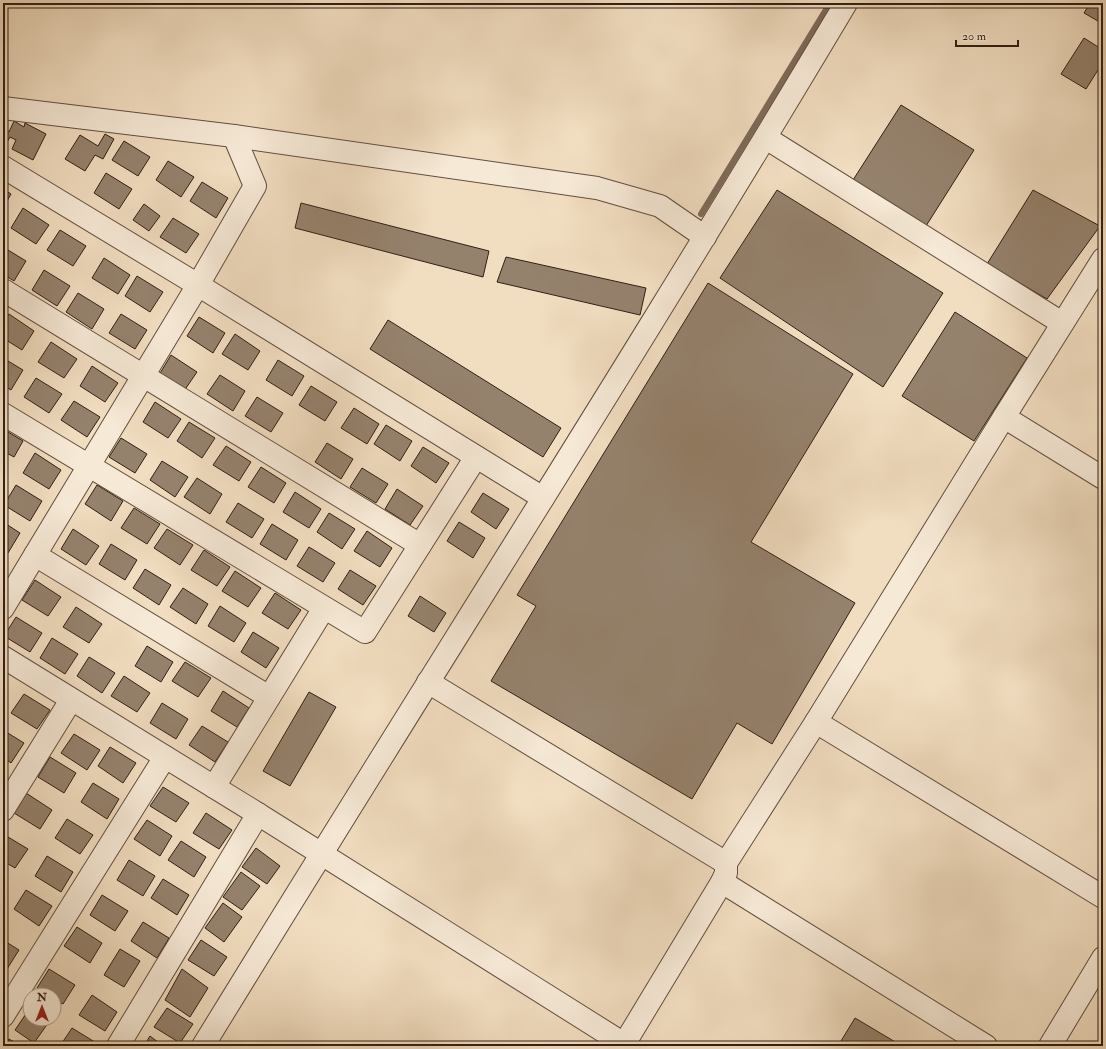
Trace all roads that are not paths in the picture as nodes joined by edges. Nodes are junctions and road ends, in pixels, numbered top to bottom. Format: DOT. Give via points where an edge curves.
graph roads {
  1 [pos="846,3"];
  2 [pos="3,108"];
  3 [pos="234,136"];
  4 [pos="766,138"];
  5 [pos="3,167"];
  6 [pos="705,237"];
  7 [pos="1103,259"];
  8 [pos="198,285"];
  9 [pos="3,290"];
  10 [pos="1062,323"];
  11 [pos="144,375"];
  12 [pos="3,414"];
  13 [pos="1004,417"];
  14 [pos="476,457"];
  15 [pos="90,465"];
  16 [pos="1103,478"];
  17 [pos="543,498"];
  18 [pos="420,545"];
  19 [pos="35,555"];
  20 [pos="3,608"];
  21 [pos="324,608"];
  22 [pos="3,657"];
  23 [pos="428,682"];
  24 [pos="269,698"];
  25 [pos="71,700"];
  26 [pos="816,722"];
  27 [pos="165,757"];
  28 [pos="214,787"];
  29 [pos="3,810"];
  30 [pos="258,814"];
  31 [pos="321,853"];
  32 [pos="724,873"];
  33 [pos="1103,897"];
  34 [pos="1103,958"];
  35 [pos="3,1016"];
  36 [pos="624,1045"];
  37 [pos="118,1046"];
  38 [pos="203,1046"];
  39 [pos="986,1046"];
  40 [pos="1050,1046"];
  1 -- 4 [label="street"];
  2 -- 3 [label="street"];
  3 -- 6 [label="street" via="597,188 660,206"];
  3 -- 8 [label="street" via="255,186"];
  4 -- 6 [label="street"];
  4 -- 10 [label="street"];
  5 -- 8 [label="street"];
  6 -- 17 [label="street"];
  7 -- 10 [label="street"];
  8 -- 11 [label="street"];
  8 -- 14 [label="street"];
  9 -- 11 [label="street"];
  10 -- 13 [label="street"];
  11 -- 15 [label="street"];
  11 -- 18 [label="street"];
  12 -- 15 [label="street"];
  13 -- 16 [label="street"];
  13 -- 26 [label="street"];
  14 -- 17 [label="street"];
  14 -- 18 [label="street"];
  15 -- 19 [label="street"];
  15 -- 21 [label="street"];
  17 -- 23 [label="street"];
  18 -- 21 [label="street" via="366,632"];
  19 -- 20 [label="street"];
  19 -- 24 [label="street"];
  21 -- 24 [label="street"];
  22 -- 25 [label="street"];
  23 -- 31 [label="street"];
  23 -- 32 [label="street"];
  24 -- 28 [label="street"];
  25 -- 27 [label="street"];
  25 -- 29 [label="street"];
  26 -- 32 [label="street"];
  26 -- 33 [label="street"];
  27 -- 28 [label="street"];
  27 -- 35 [label="street"];
  28 -- 30 [label="street"];
  30 -- 31 [label="street"];
  30 -- 37 [label="street"];
  31 -- 36 [label="street"];
  31 -- 38 [label="street"];
  32 -- 36 [label="street"];
  32 -- 39 [label="street"];
  34 -- 40 [label="street"];
}
